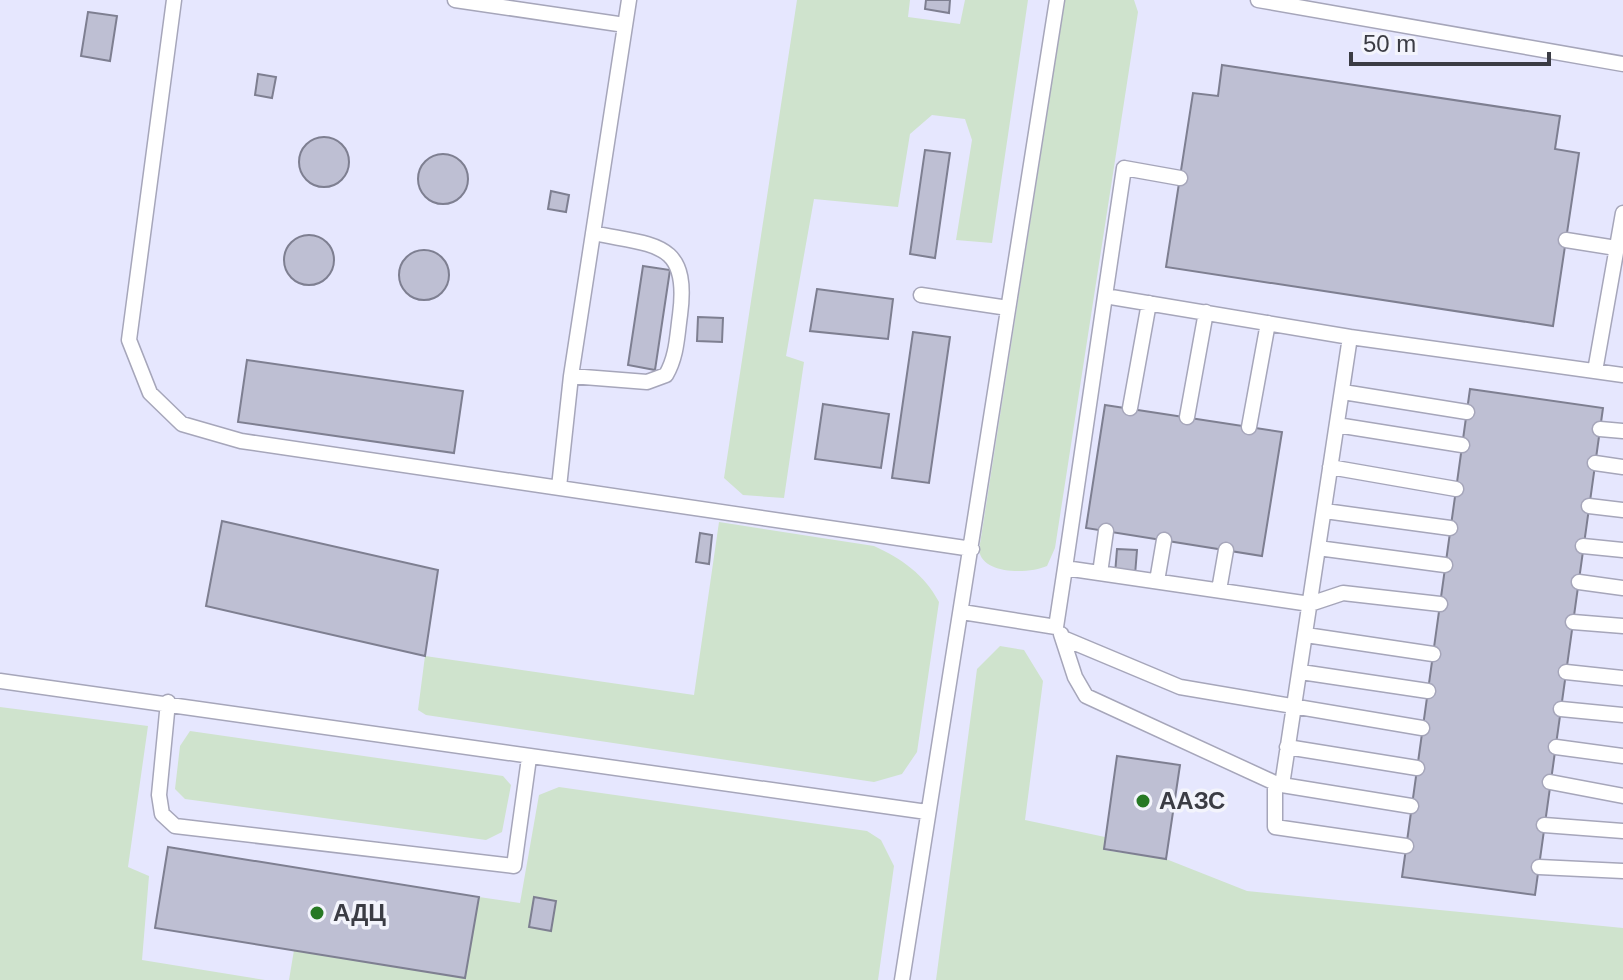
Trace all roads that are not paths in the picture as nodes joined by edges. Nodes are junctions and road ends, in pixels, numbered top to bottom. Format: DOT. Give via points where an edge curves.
graph roads {
  1 [pos="174,0"];
  2 [pos="455,0"];
  3 [pos="629,0"];
  4 [pos="1057,0"];
  5 [pos="1258,0"];
  6 [pos="625,25"];
  7 [pos="1623,64"];
  8 [pos="1180,178"];
  9 [pos="1623,213"];
  10 [pos="593,233"];
  11 [pos="1566,240"];
  12 [pos="1616,248"];
  13 [pos="921,295"];
  14 [pos="1105,296"];
  15 [pos="1149,303"];
  16 [pos="1008,308"];
  17 [pos="1206,312"];
  18 [pos="1268,323"];
  19 [pos="1350,337"];
  20 [pos="1595,371"];
  21 [pos="1623,375"];
  22 [pos="571,376"];
  23 [pos="1343,392"];
  24 [pos="1130,408"];
  25 [pos="1467,412"];
  26 [pos="1187,417"];
  27 [pos="1337,425"];
  28 [pos="1249,427"];
  29 [pos="1600,429"];
  30 [pos="1623,431"];
  31 [pos="1462,445"];
  32 [pos="1595,463"];
  33 [pos="1330,467"];
  34 [pos="1623,467"];
  35 [pos="559,487"];
  36 [pos="1456,489"];
  37 [pos="1589,506"];
  38 [pos="1623,510"];
  39 [pos="1325,511"];
  40 [pos="1450,528"];
  41 [pos="1106,531"];
  42 [pos="1164,540"];
  43 [pos="1583,546"];
  44 [pos="1318,548"];
  45 [pos="972,549"];
  46 [pos="1226,550"];
  47 [pos="1623,550"];
  48 [pos="1445,565"];
  49 [pos="1065,568"];
  50 [pos="1100,573"];
  51 [pos="1157,581"];
  52 [pos="1579,582"];
  53 [pos="1623,588"];
  54 [pos="1219,590"];
  55 [pos="1310,604"];
  56 [pos="1440,604"];
  57 [pos="962,612"];
  58 [pos="1573,622"];
  59 [pos="1623,626"];
  60 [pos="1060,632"];
  61 [pos="1306,635"];
  62 [pos="1433,654"];
  63 [pos="1301,672"];
  64 [pos="1566,672"];
  65 [pos="1623,678"];
  66 [pos="0,681"];
  67 [pos="1428,691"];
  68 [pos="168,702"];
  69 [pos="1296,709"];
  70 [pos="1561,709"];
  71 [pos="1623,715"];
  72 [pos="1422,728"];
  73 [pos="1287,747"];
  74 [pos="1556,747"];
  75 [pos="1623,756"];
  76 [pos="529,758"];
  77 [pos="1417,768"];
  78 [pos="1550,782"];
  79 [pos="1278,784"];
  80 [pos="1623,796"];
  81 [pos="1411,806"];
  82 [pos="927,812"];
  83 [pos="1544,825"];
  84 [pos="1623,831"];
  85 [pos="1406,846"];
  86 [pos="1539,867"];
  87 [pos="1623,871"];
  88 [pos="902,980"];
  1 -- 35 [label="lane" via="129,340 150,393 182,424 241,441"];
  2 -- 6 [label="lane"];
  3 -- 6 [label="lane"];
  4 -- 16 [label="lane"];
  5 -- 7 [label="lane"];
  6 -- 10 [label="lane"];
  8 -- 14 [label="lane" via="1124,168"];
  9 -- 12 [label="lane"];
  10 -- 22 [label="lane"];
  10 -- 22 [label="lane" via="654,247 679,264 684,284 674,361 666,375 647,382"];
  11 -- 12 [label="lane"];
  12 -- 20 [label="lane"];
  13 -- 16 [label="lane"];
  14 -- 15 [label="lane"];
  14 -- 49 [label="lane"];
  15 -- 17 [label="lane"];
  15 -- 24 [label="lane"];
  16 -- 45 [label="lane"];
  17 -- 18 [label="lane"];
  17 -- 26 [label="lane"];
  18 -- 19 [label="lane"];
  18 -- 28 [label="lane"];
  19 -- 20 [label="lane"];
  19 -- 23 [label="lane"];
  20 -- 21 [label="lane"];
  22 -- 35 [label="lane"];
  23 -- 25 [label="lane"];
  23 -- 27 [label="lane"];
  27 -- 31 [label="lane"];
  27 -- 33 [label="lane"];
  29 -- 30 [label="lane"];
  32 -- 34 [label="lane"];
  33 -- 36 [label="lane"];
  33 -- 39 [label="lane"];
  35 -- 45 [label="lane"];
  37 -- 38 [label="lane"];
  39 -- 40 [label="lane"];
  39 -- 44 [label="lane"];
  41 -- 50 [label="lane"];
  42 -- 51 [label="lane"];
  43 -- 47 [label="lane"];
  44 -- 48 [label="lane"];
  44 -- 55 [label="lane"];
  45 -- 57 [label="lane"];
  46 -- 54 [label="lane"];
  49 -- 50 [label="lane"];
  49 -- 60 [label="lane"];
  50 -- 51 [label="lane"];
  51 -- 54 [label="lane"];
  52 -- 53 [label="lane"];
  54 -- 55 [label="lane"];
  55 -- 56 [label="lane" via="1343,593"];
  55 -- 61 [label="lane"];
  57 -- 60 [label="lane"];
  57 -- 82 [label="lane"];
  58 -- 59 [label="lane"];
  60 -- 69 [label="lane" via="1180,687"];
  60 -- 79 [label="lane" via="1086,696"];
  61 -- 62 [label="lane"];
  61 -- 63 [label="lane"];
  63 -- 67 [label="lane"];
  63 -- 69 [label="lane"];
  64 -- 65 [label="lane"];
  66 -- 68 [label="lane"];
  68 -- 76 [label="lane"];
  68 -- 76 [label="lane" via="159,795 162,814 175,826 514,866"];
  69 -- 72 [label="lane"];
  69 -- 73 [label="lane"];
  70 -- 71 [label="lane"];
  73 -- 77 [label="lane"];
  73 -- 79 [label="lane"];
  74 -- 75 [label="lane"];
  76 -- 82 [label="lane"];
  78 -- 80 [label="lane"];
  79 -- 81 [label="lane"];
  79 -- 85 [label="lane" via="1275,827"];
  82 -- 88 [label="lane"];
  83 -- 84 [label="lane"];
  86 -- 87 [label="lane"];
}
